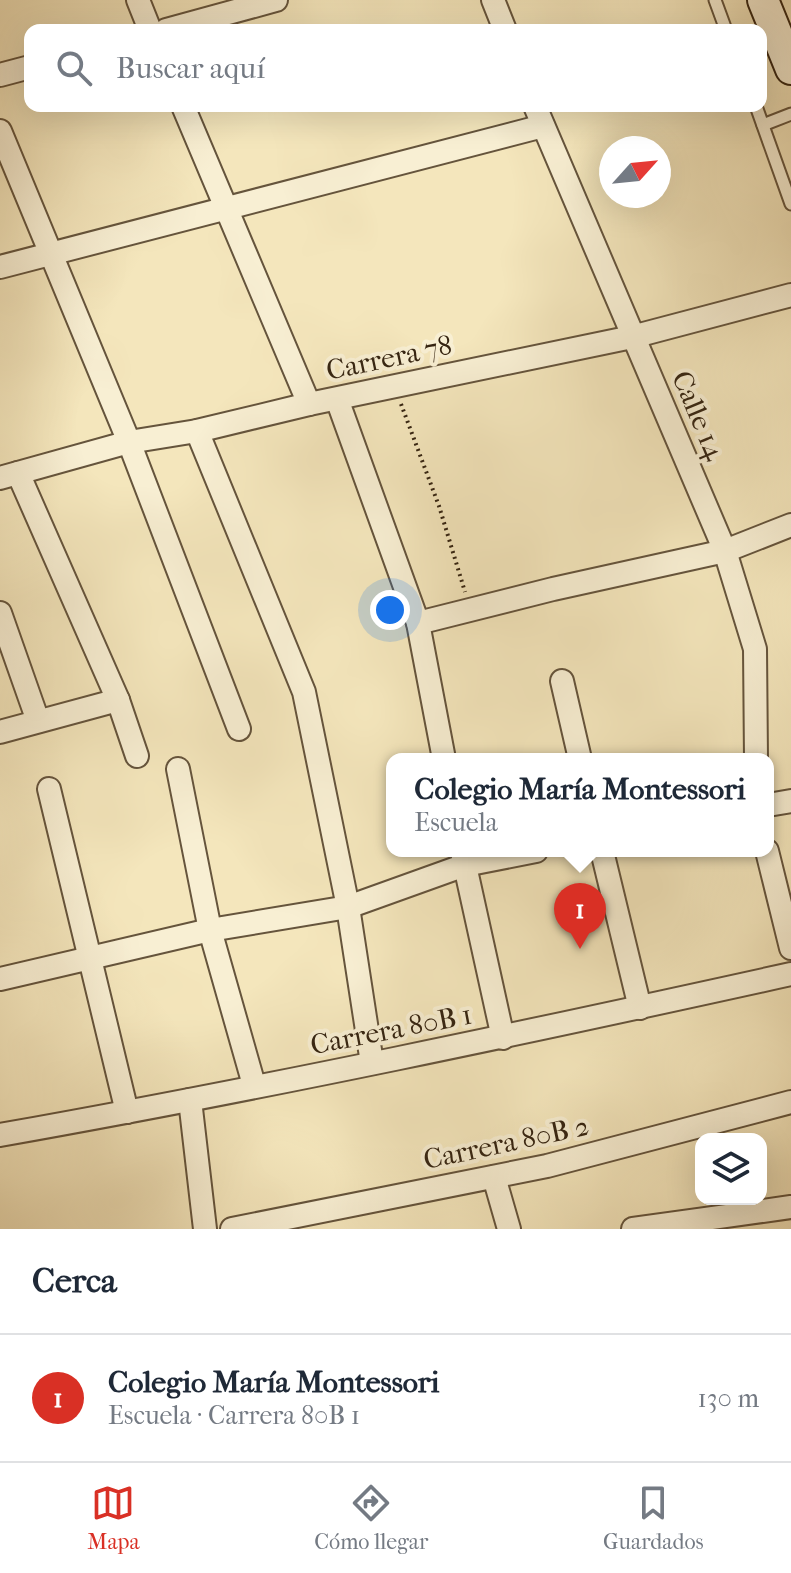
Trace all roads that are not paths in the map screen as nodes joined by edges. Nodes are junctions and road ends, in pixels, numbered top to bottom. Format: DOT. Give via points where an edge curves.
graph roads {
  1 [pos="138,0"];
  2 [pos="276,0"];
  3 [pos="493,0"];
  4 [pos="715,0"];
  5 [pos="763,0"];
  6 [pos="148,24"];
  7 [pos="188,24"];
  8 [pos="503,24"];
  9 [pos="724,24"];
  10 [pos="24,69"];
  11 [pos="791,69"];
  12 [pos="0,75"];
  13 [pos="186,112"];
  14 [pos="758,112"];
  15 [pos="791,114"];
  16 [pos="539,116"];
  17 [pos="763,125"];
  18 [pos="0,131"];
  19 [pos="791,204"];
  20 [pos="228,208"];
  21 [pos="52,254"];
  22 [pos="0,267"];
  23 [pos="791,295"];
  24 [pos="632,337"];
  25 [pos="337,399"];
  26 [pos="309,404"];
  27 [pos="197,431"];
  28 [pos="129,442"];
  29 [pos="9,476"];
  30 [pos="791,525"];
  31 [pos="725,551"];
  32 [pos="1,616"];
  33 [pos="418,623"];
  34 [pos="562,681"];
  35 [pos="118,700"];
  36 [pos="38,721"];
  37 [pos="239,729"];
  38 [pos="0,732"];
  39 [pos="443,753"];
  40 [pos="579,753"];
  41 [pos="756,753"];
  42 [pos="137,756"];
  43 [pos="178,769"];
  44 [pos="49,789"];
  45 [pos="603,857"];
  46 [pos="768,857"];
  47 [pos="463,858"];
  48 [pos="348,907"];
  49 [pos="210,930"];
  50 [pos="791,948"];
  51 [pos="90,957"];
  52 [pos="791,974"];
  53 [pos="0,979"];
  54 [pos="640,1008"];
  55 [pos="503,1038"];
  56 [pos="372,1063"];
  57 [pos="254,1085"];
  58 [pos="190,1100"];
  59 [pos="791,1102"];
  60 [pos="127,1112"];
  61 [pos="1,1130"];
  62 [pos="494,1177"];
  63 [pos="791,1207"];
  64 [pos="205,1229"];
  65 [pos="232,1229"];
  66 [pos="509,1229"];
  67 [pos="633,1229"];
  1 -- 6 [label="street"];
  2 -- 7 [label="street"];
  3 -- 8 [label="street"];
  4 -- 9 [label="lane"];
  5 -- 11 [label="street"];
  10 -- 12 [label="street"];
  13 -- 20 [label="street"];
  14 -- 17 [label="lane"];
  15 -- 17 [label="lane"];
  16 -- 20 [label="street"];
  16 -- 24 [label="street, Calle 14"];
  17 -- 19 [label="lane"];
  18 -- 21 [label="street"];
  20 -- 21 [label="street"];
  20 -- 26 [label="street"];
  21 -- 22 [label="street"];
  21 -- 28 [label="street"];
  23 -- 24 [label="street, Carrera 78"];
  24 -- 25 [label="street, Carrera 78"];
  24 -- 31 [label="street, Calle 14"];
  25 -- 26 [label="street, Carrera 78"];
  25 -- 33 [label="street"];
  26 -- 27 [label="street, Carrera 78"];
  27 -- 28 [label="street, Carrera 78"];
  27 -- 48 [label="street" via="304,692"];
  28 -- 29 [label="street, Carrera 78"];
  28 -- 37 [label="street"];
  29 -- 35 [label="street"];
  30 -- 31 [label="street"];
  31 -- 33 [label="street"];
  31 -- 41 [label="street, Calle 14" via="755,649"];
  32 -- 36 [label="street"];
  33 -- 39 [label="street"];
  34 -- 40 [label="street"];
  35 -- 36 [label="street"];
  35 -- 42 [label="street"];
  36 -- 38 [label="street"];
  43 -- 49 [label="street"];
  44 -- 51 [label="street"];
  45 -- 54 [label="street"];
  46 -- 50 [label="street"];
  47 -- 48 [label="street"];
  47 -- 55 [label="street"];
  48 -- 49 [label="street"];
  48 -- 56 [label="street"];
  49 -- 51 [label="street"];
  49 -- 57 [label="street"];
  51 -- 53 [label="street"];
  51 -- 60 [label="street"];
  52 -- 54 [label="street, Carrera 80B 1"];
  54 -- 55 [label="street, Carrera 80B 1"];
  55 -- 56 [label="street, Carrera 80B 1"];
  56 -- 57 [label="street, Carrera 80B 1"];
  57 -- 58 [label="street, Carrera 80B 1"];
  58 -- 60 [label="street, Carrera 80B 1"];
  58 -- 64 [label="street"];
  59 -- 62 [label="street, Carrera 80B 2"];
  60 -- 61 [label="street, Carrera 80B 1"];
  62 -- 65 [label="street, Carrera 80B 2"];
  62 -- 66 [label="street"];
  63 -- 67 [label="street"];
}
